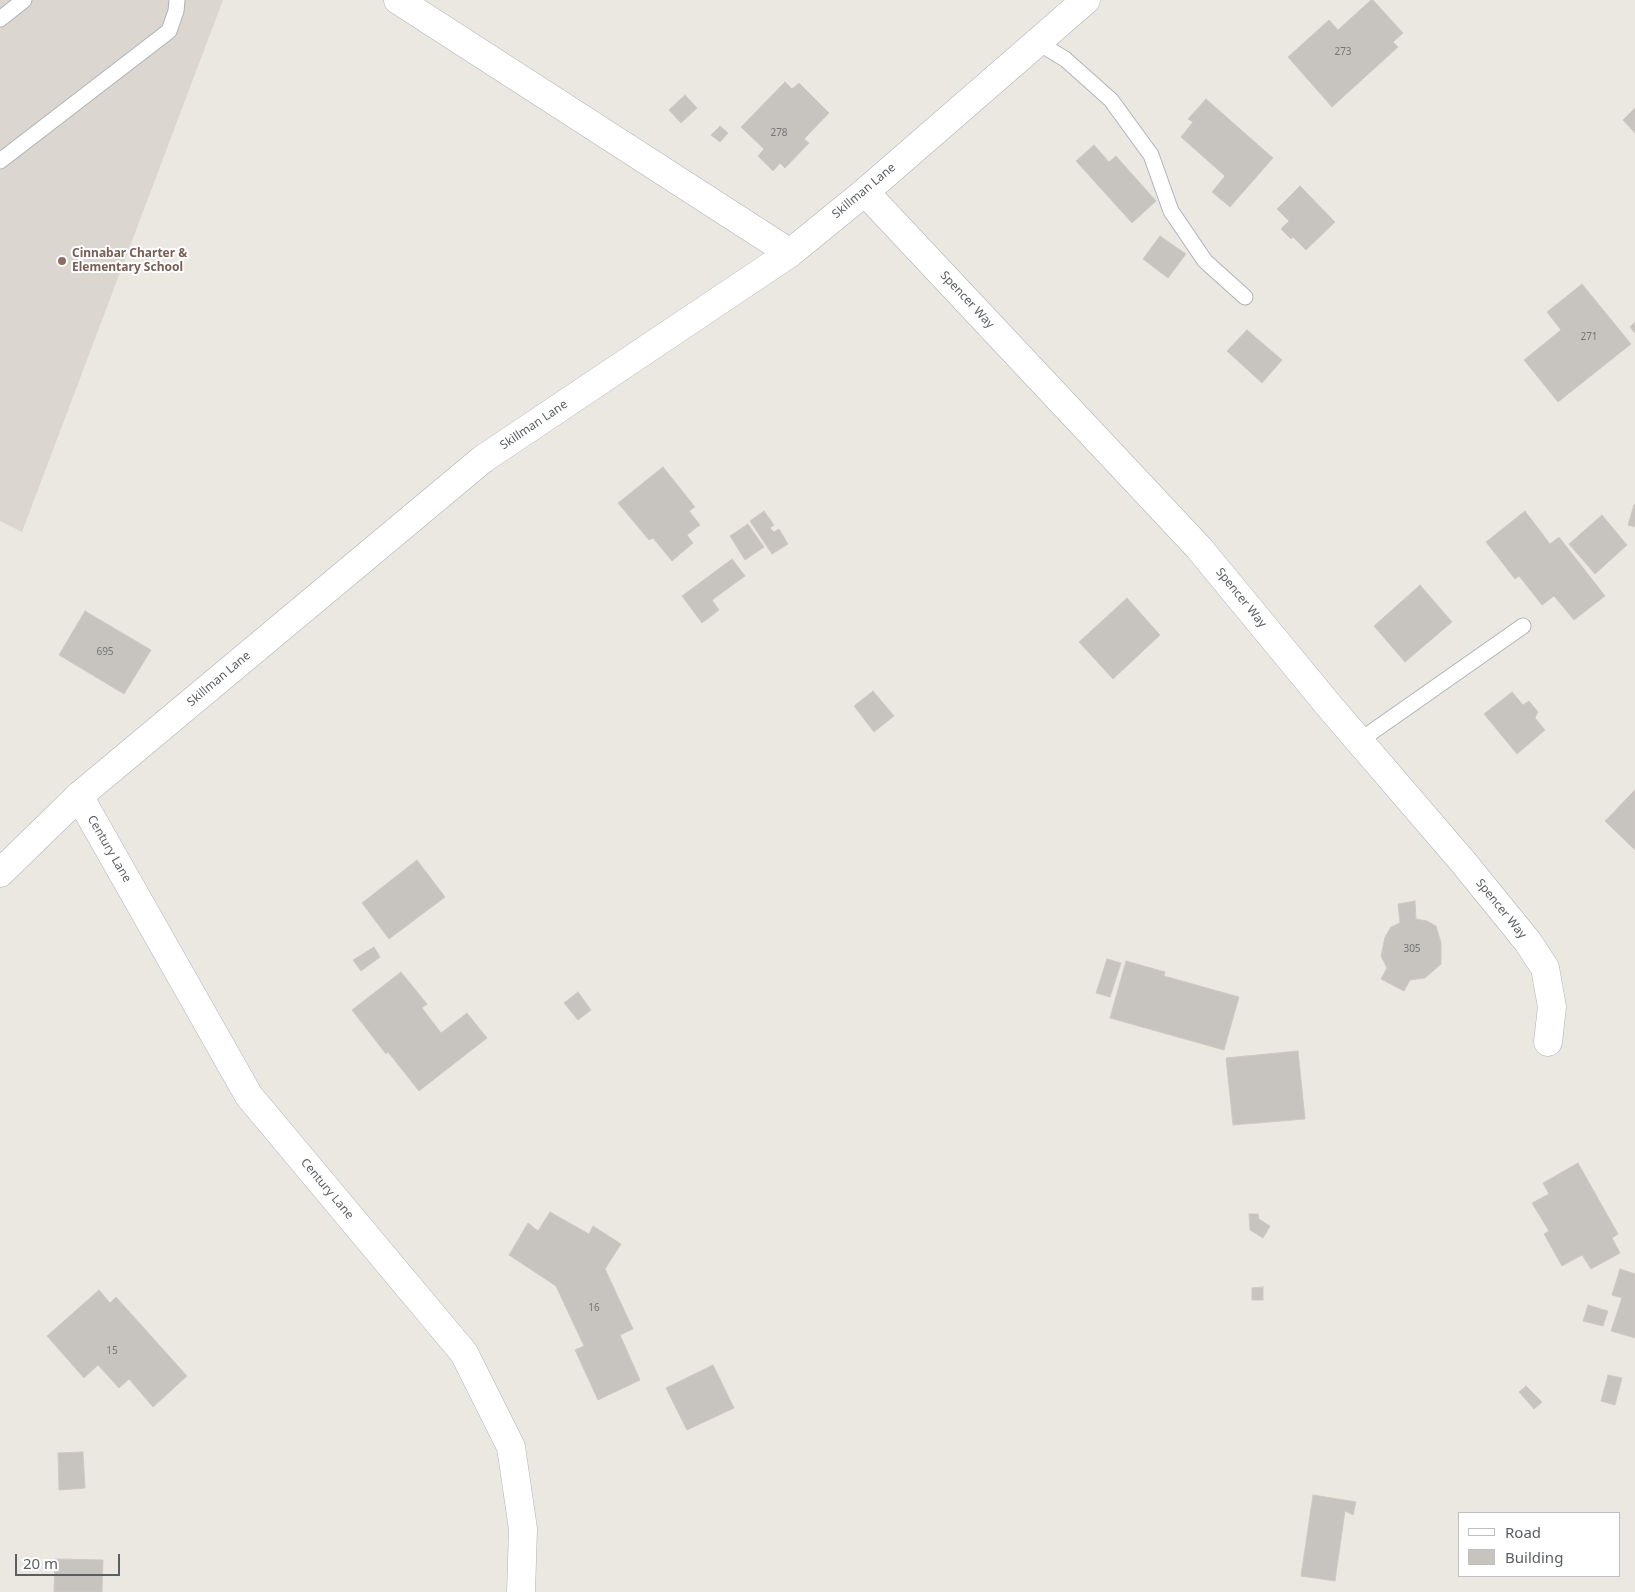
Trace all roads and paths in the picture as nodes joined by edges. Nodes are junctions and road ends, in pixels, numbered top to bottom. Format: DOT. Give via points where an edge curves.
graph roads {
  1 [pos="24,0"];
  2 [pos="178,0"];
  3 [pos="398,0"];
  4 [pos="1086,0"];
  5 [pos="0,19"];
  6 [pos="1037,42"];
  7 [pos="0,161"];
  8 [pos="865,192"];
  9 [pos="790,252"];
  10 [pos="1245,297"];
  11 [pos="1523,626"];
  12 [pos="1359,741"];
  13 [pos="79,796"];
  14 [pos="0,873"];
  15 [pos="1548,1042"];
  16 [pos="521,1592"];
  1 -- 5 [label="lane"];
  2 -- 7 [label="lane" via="169,31"];
  3 -- 9 [label="street"];
  4 -- 6 [label="street, Skillman Lane"];
  6 -- 8 [label="street, Skillman Lane"];
  6 -- 10 [label="lane" via="1065,59 1111,100 1151,155 1171,211 1205,261"];
  8 -- 9 [label="street, Skillman Lane"];
  8 -- 12 [label="street, Spencer Way" via="1199,548"];
  9 -- 13 [label="street, Skillman Lane" via="483,459"];
  11 -- 12 [label="lane"];
  12 -- 15 [label="street, Spencer Way" via="1464,863 1545,968 1552,1007"];
  13 -- 14 [label="street, Skillman Lane"];
  13 -- 16 [label="street, Century Lane" via="249,1096 464,1353 511,1447 523,1528"];
}
